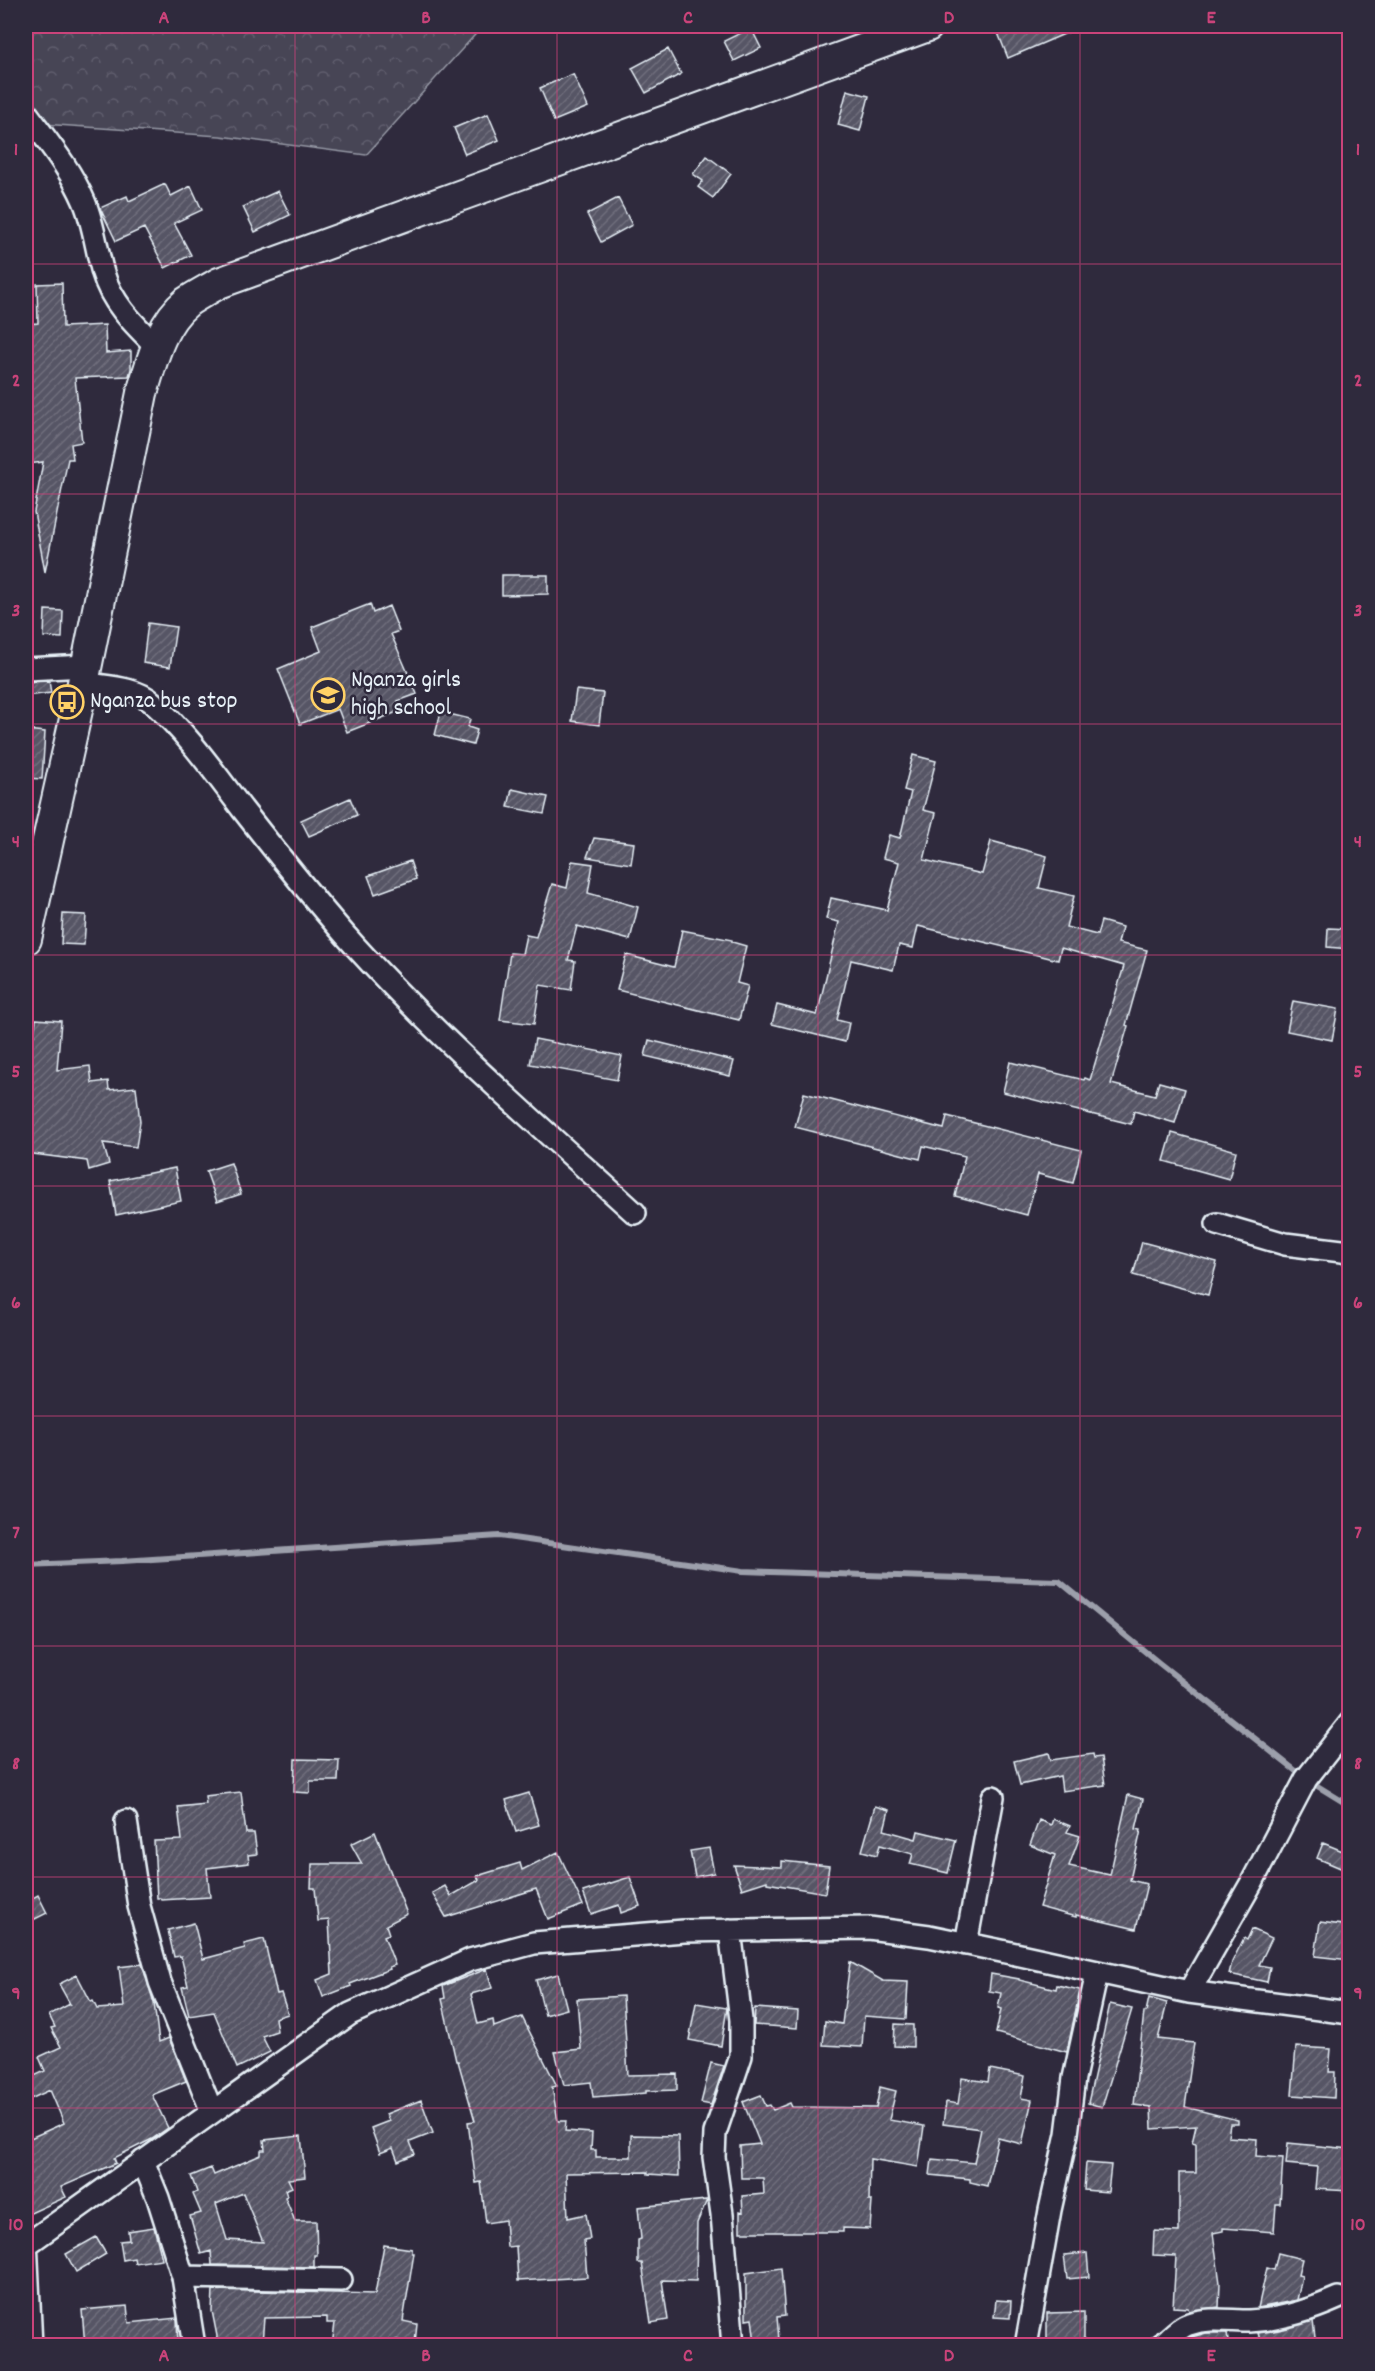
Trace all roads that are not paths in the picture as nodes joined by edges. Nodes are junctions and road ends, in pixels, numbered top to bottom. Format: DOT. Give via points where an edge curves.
graph roads {
  1 [pos="928,26"];
  2 [pos="26,112"];
  3 [pos="157,347"];
  4 [pos="26,669"];
  5 [pos="85,675"];
  6 [pos="26,939"];
  7 [pos="635,1212"];
  8 [pos="1217,1224"];
  9 [pos="1350,1252"];
  10 [pos="1350,1723"];
  11 [pos="993,1797"];
  12 [pos="126,1821"];
  13 [pos="730,1930"];
  14 [pos="966,1944"];
  15 [pos="1097,1973"];
  16 [pos="1189,1992"];
  17 [pos="1350,2013"];
  18 [pos="212,2112"];
  19 [pos="143,2161"];
  20 [pos="26,2242"];
  21 [pos="183,2277"];
  22 [pos="341,2280"];
  23 [pos="1338,2298"];
  24 [pos="31,2346"];
  25 [pos="194,2346"];
  26 [pos="733,2346"];
  27 [pos="1026,2346"];
  28 [pos="1160,2346"];
  1 -- 3 [label="main road" via="219,283 187,303 170,321"];
  2 -- 3 [label="street" via="66,164 84,201 109,290 123,313"];
  3 -- 5 [label="main road" via="142,393"];
  4 -- 5 [label="street"];
  5 -- 6 [label="main road"];
  5 -- 7 [label="street" via="150,700 187,735 356,947 455,1048"];
  8 -- 9 [label="street" via="1285,1244"];
  10 -- 16 [label="street" via="1306,1779"];
  11 -- 14 [label="street"];
  12 -- 18 [label="street" via="140,1906 160,1982"];
  13 -- 14 [label="street" via="869,1928"];
  13 -- 18 [label="street" via="534,1943 470,1960 350,2014"];
  13 -- 26 [label="street" via="741,2020 741,2056 715,2133 714,2157"];
  14 -- 15 [label="street"];
  15 -- 16 [label="street"];
  15 -- 27 [label="street"];
  16 -- 17 [label="street"];
  18 -- 19 [label="street"];
  19 -- 20 [label="street"];
  19 -- 21 [label="street" via="159,2198"];
  20 -- 24 [label="street"];
  21 -- 22 [label="street"];
  21 -- 25 [label="street"];
  23 -- 28 [label="street" via="1278,2317 1250,2321 1211,2319 1188,2324"];
}
